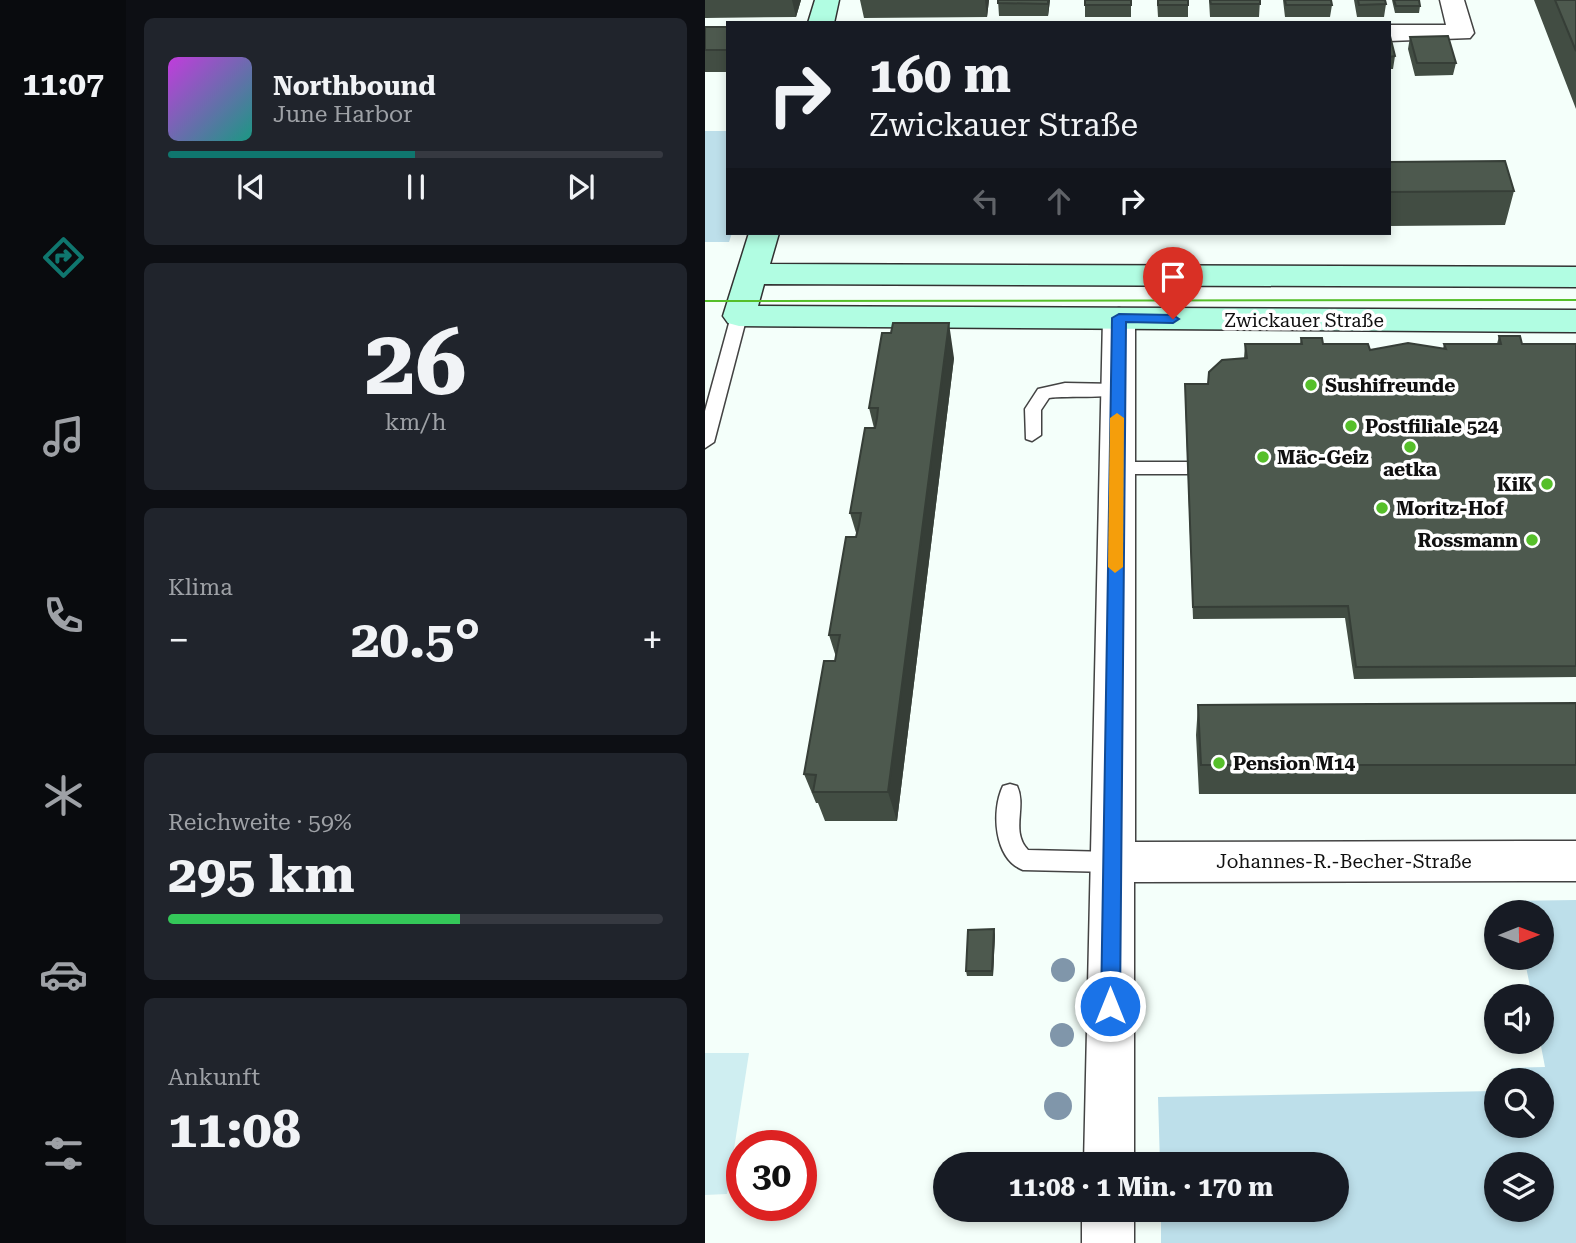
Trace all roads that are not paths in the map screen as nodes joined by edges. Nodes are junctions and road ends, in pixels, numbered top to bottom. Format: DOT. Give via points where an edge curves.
graph roads {
  1 [pos="827,0"];
  2 [pos="1452,0"];
  3 [pos="822,21"];
  4 [pos="1391,33"];
  5 [pos="763,235"];
  6 [pos="752,274"];
  7 [pos="1576,277"];
  8 [pos="739,316"];
  9 [pos="1119,318"];
  10 [pos="1576,321"];
  11 [pos="1118,390"];
  12 [pos="1032,435"];
  13 [pos="705,442"];
  14 [pos="1117,468"];
  15 [pos="1187,468"];
  16 [pos="1010,793"];
  17 [pos="1576,861"];
  18 [pos="1112,862"];
  19 [pos="1109,1152"];
  20 [pos="1108,1222"];
  21 [pos="1108,1243"];
  1 -- 3 [label="main road"];
  2 -- 4 [label="street" via="1461,33"];
  5 -- 6 [label="main road"];
  6 -- 7 [label="main road"];
  6 -- 8 [label="main road"];
  8 -- 9 [label="main road, Zwickauer Straße"];
  8 -- 13 [label="lane"];
  9 -- 10 [label="main road, Zwickauer Straße"];
  9 -- 11 [label="street"];
  11 -- 12 [label="lane" via="1044,393 1033,409"];
  11 -- 14 [label="street"];
  14 -- 15 [label="lane"];
  14 -- 18 [label="street"];
  16 -- 18 [label="lane" via="1008,841 1023,860"];
  17 -- 18 [label="street, Johannes-R.-Becher-Straße"];
  18 -- 19 [label="street"];
  20 -- 21 [label="street"];
}
